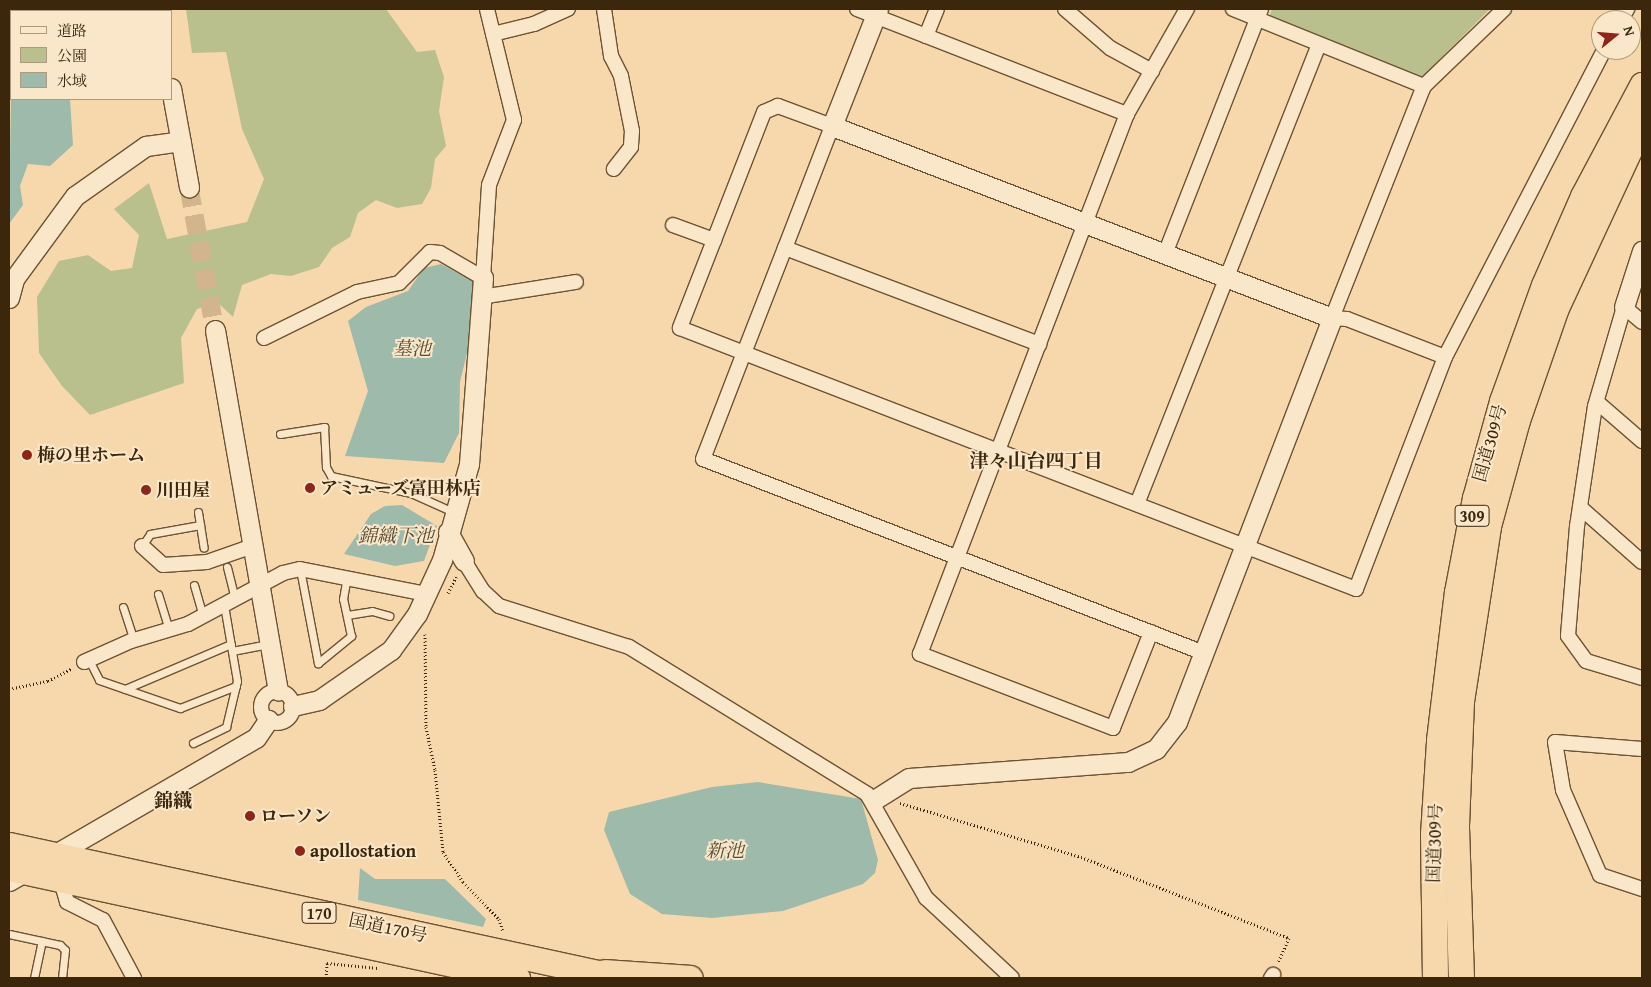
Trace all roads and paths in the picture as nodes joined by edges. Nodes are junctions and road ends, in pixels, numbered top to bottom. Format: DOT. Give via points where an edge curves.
graph roads {
  1 [pos="487,9"];
  2 [pos="568,9"];
  3 [pos="604,9"];
  4 [pos="857,9"];
  5 [pos="937,9"];
  6 [pos="1065,9"];
  7 [pos="1187,9"];
  8 [pos="1233,9"];
  9 [pos="1504,9"];
  10 [pos="876,13"];
  11 [pos="1260,13"];
  12 [pos="493,34"];
  13 [pos="926,36"];
  14 [pos="1319,45"];
  15 [pos="1599,60"];
  16 [pos="1152,71"];
  17 [pos="1642,85"];
  18 [pos="1424,86"];
  19 [pos="172,93"];
  20 [pos="1127,114"];
  21 [pos="1642,123"];
  22 [pos="832,126"];
  23 [pos="181,141"];
  24 [pos="614,169"];
  25 [pos="189,187"];
  26 [pos="1085,224"];
  27 [pos="673,225"];
  28 [pos="714,240"];
  29 [pos="785,248"];
  30 [pos="1642,251"];
  31 [pos="1165,254"];
  32 [pos="1225,277"];
  33 [pos="576,282"];
  34 [pos="482,288"];
  35 [pos="9,298"];
  36 [pos="1624,307"];
  37 [pos="1332,318"];
  38 [pos="1642,322"];
  39 [pos="215,330"];
  40 [pos="264,338"];
  41 [pos="1039,344"];
  42 [pos="744,353"];
  43 [pos="1445,357"];
  44 [pos="1596,402"];
  45 [pos="280,434"];
  46 [pos="1642,441"];
  47 [pos="997,450"];
  48 [pos="1137,504"];
  49 [pos="1582,509"];
  50 [pos="198,512"];
  51 [pos="453,512"];
  52 [pos="200,525"];
  53 [pos="448,532"];
  54 [pos="142,546"];
  55 [pos="253,546"];
  56 [pos="1245,546"];
  57 [pos="204,548"];
  58 [pos="956,556"];
  59 [pos="464,561"];
  60 [pos="1642,562"];
  61 [pos="227,567"];
  62 [pos="300,569"];
  63 [pos="347,576"];
  64 [pos="194,585"];
  65 [pos="260,586"];
  66 [pos="158,594"];
  67 [pos="435,598"];
  68 [pos="230,602"];
  69 [pos="123,607"];
  70 [pos="347,615"];
  71 [pos="203,616"];
  72 [pos="389,616"];
  73 [pos="170,631"];
  74 [pos="428,631"];
  75 [pos="1151,632"];
  76 [pos="134,640"];
  77 [pos="270,644"];
  78 [pos="231,647"];
  79 [pos="1204,653"];
  80 [pos="86,661"];
  81 [pos="1642,678"];
  82 [pos="236,686"];
  83 [pos="9,689"];
  84 [pos="126,689"];
  85 [pos="278,691"];
  86 [pos="294,706"];
  87 [pos="268,720"];
  88 [pos="193,743"];
  89 [pos="1642,749"];
  90 [pos="878,796"];
  91 [pos="9,845"];
  92 [pos="54,855"];
  93 [pos="14,874"];
  94 [pos="60,880"];
  95 [pos="1642,889"];
  96 [pos="9,934"];
  97 [pos="42,941"];
  98 [pos="505,954"];
  99 [pos="585,970"];
  100 [pos="1272,977"];
  101 [pos="34,978"];
  102 [pos="62,978"];
  103 [pos="134,978"];
  104 [pos="518,978"];
  105 [pos="622,978"];
  106 [pos="690,978"];
  107 [pos="1012,978"];
  108 [pos="1435,978"];
  109 [pos="1462,978"];
  1 -- 12 [label="street"];
  2 -- 12 [label="street" via="534,24"];
  3 -- 24 [label="street" via="611,56 621,76 632,131 632,147"];
  4 -- 10 [label="street"];
  5 -- 13 [label="street"];
  6 -- 16 [label="street" via="1110,48"];
  7 -- 16 [label="street"];
  8 -- 11 [label="street"];
  9 -- 18 [label="street"];
  10 -- 13 [label="street"];
  10 -- 22 [label="street"];
  11 -- 14 [label="street"];
  11 -- 31 [label="street"];
  12 -- 34 [label="street" via="514,120 489,185"];
  13 -- 20 [label="street"];
  14 -- 18 [label="street"];
  14 -- 32 [label="street"];
  15 -- 43 [label="street"];
  16 -- 20 [label="street"];
  17 -- 108 [label="highway, 国道309号 / 309" via="1586,188 1544,285 1502,401 1475,498 1456,592 1439,740 1434,834"];
  18 -- 37 [label="street"];
  19 -- 23 [label="street"];
  20 -- 26 [label="street"];
  21 -- 109 [label="highway, 国道309号 / 309" via="1555,310 1517,420 1488,526 1461,701 1456,825"];
  22 -- 26 [label="street"];
  22 -- 28 [label="street" via="778,106 764,112"];
  22 -- 29 [label="street"];
  23 -- 25 [label="street"];
  23 -- 35 [label="street" via="146,146 75,196 14,279"];
  26 -- 31 [label="street"];
  26 -- 41 [label="street"];
  27 -- 28 [label="street"];
  28 -- 42 [label="street" via="680,328"];
  29 -- 41 [label="street"];
  29 -- 42 [label="street"];
  30 -- 36 [label="street"];
  31 -- 32 [label="street"];
  32 -- 37 [label="street"];
  32 -- 48 [label="street"];
  33 -- 34 [label="street"];
  34 -- 40 [label="street" via="440,253 430,252 400,283 357,292"];
  34 -- 51 [label="street" via="469,464"];
  36 -- 38 [label="street"];
  36 -- 44 [label="street"];
  37 -- 43 [label="street" via="1347,319"];
  37 -- 56 [label="street"];
  39 -- 55 [label="street"];
  41 -- 47 [label="street"];
  42 -- 47 [label="street"];
  42 -- 58 [label="street" via="703,459"];
  43 -- 56 [label="street" via="1356,589"];
  44 -- 46 [label="street"];
  44 -- 49 [label="street"];
  45 -- 51 [label="lane" via="324,427 326,467 331,476 411,493"];
  47 -- 48 [label="street"];
  47 -- 58 [label="street"];
  48 -- 56 [label="street"];
  49 -- 60 [label="street"];
  49 -- 81 [label="street" via="1568,636 1586,661"];
  50 -- 52 [label="lane"];
  51 -- 53 [label="street"];
  52 -- 54 [label="lane" via="150,534"];
  52 -- 57 [label="lane"];
  53 -- 59 [label="street"];
  53 -- 67 [label="street"];
  54 -- 55 [label="street" via="163,565 207,562"];
  55 -- 65 [label="street"];
  56 -- 79 [label="street"];
  58 -- 75 [label="street"];
  58 -- 75 [label="street" via="920,654 1113,728"];
  59 -- 67 [label="path"];
  59 -- 90 [label="street" via="483,592 499,606 629,647"];
  61 -- 68 [label="lane"];
  62 -- 63 [label="street"];
  62 -- 65 [label="street"];
  62 -- 70 [label="lane" via="318,663 351,636"];
  63 -- 67 [label="street"];
  63 -- 70 [label="lane" via="343,599"];
  64 -- 71 [label="lane"];
  65 -- 68 [label="street"];
  65 -- 77 [label="street"];
  66 -- 73 [label="lane"];
  67 -- 86 [label="street" via="391,650 319,700"];
  68 -- 71 [label="street"];
  68 -- 78 [label="lane"];
  69 -- 76 [label="lane"];
  70 -- 72 [label="lane" via="372,611"];
  71 -- 73 [label="street"];
  73 -- 76 [label="street"];
  74 -- 98 [label="path" via="424,637 426,727 435,770 440,839 451,868 499,919"];
  75 -- 79 [label="street"];
  76 -- 80 [label="street"];
  77 -- 78 [label="lane"];
  77 -- 85 [label="street"];
  78 -- 82 [label="lane"];
  78 -- 84 [label="lane"];
  79 -- 90 [label="street" via="1177,722 1156,749 1142,757 1111,764 909,778"];
  80 -- 83 [label="path" via="48,681"];
  80 -- 84 [label="lane" via="99,680"];
  82 -- 84 [label="lane" via="180,708"];
  82 -- 88 [label="lane" via="226,728"];
  85 -- 86 [label="street" via="287,694"];
  85 -- 87 [label="street" via="262,702"];
  86 -- 87 [label="street" via="283,723"];
  87 -- 92 [label="street" via="256,738"];
  89 -- 95 [label="street" via="1555,742 1563,790 1600,875"];
  90 -- 100 [label="path" via="1082,857 1289,938"];
  90 -- 107 [label="street" via="926,898"];
  91 -- 92 [label="highway, 国道170号 / 170"];
  92 -- 93 [label="street"];
  92 -- 94 [label="street"];
  92 -- 98 [label="highway, 国道170号 / 170"];
  93 -- 94 [label="highway, 国道170号 / 170"];
  94 -- 103 [label="street" via="67,902 103,920"];
  94 -- 104 [label="highway, 国道170号 / 170"];
  96 -- 97 [label="lane"];
  97 -- 101 [label="lane"];
  97 -- 102 [label="lane" via="65,950"];
  98 -- 99 [label="highway, 国道170号 / 170"];
  99 -- 105 [label="highway, 国道170号 / 170"];
  99 -- 106 [label="highway"];
}
